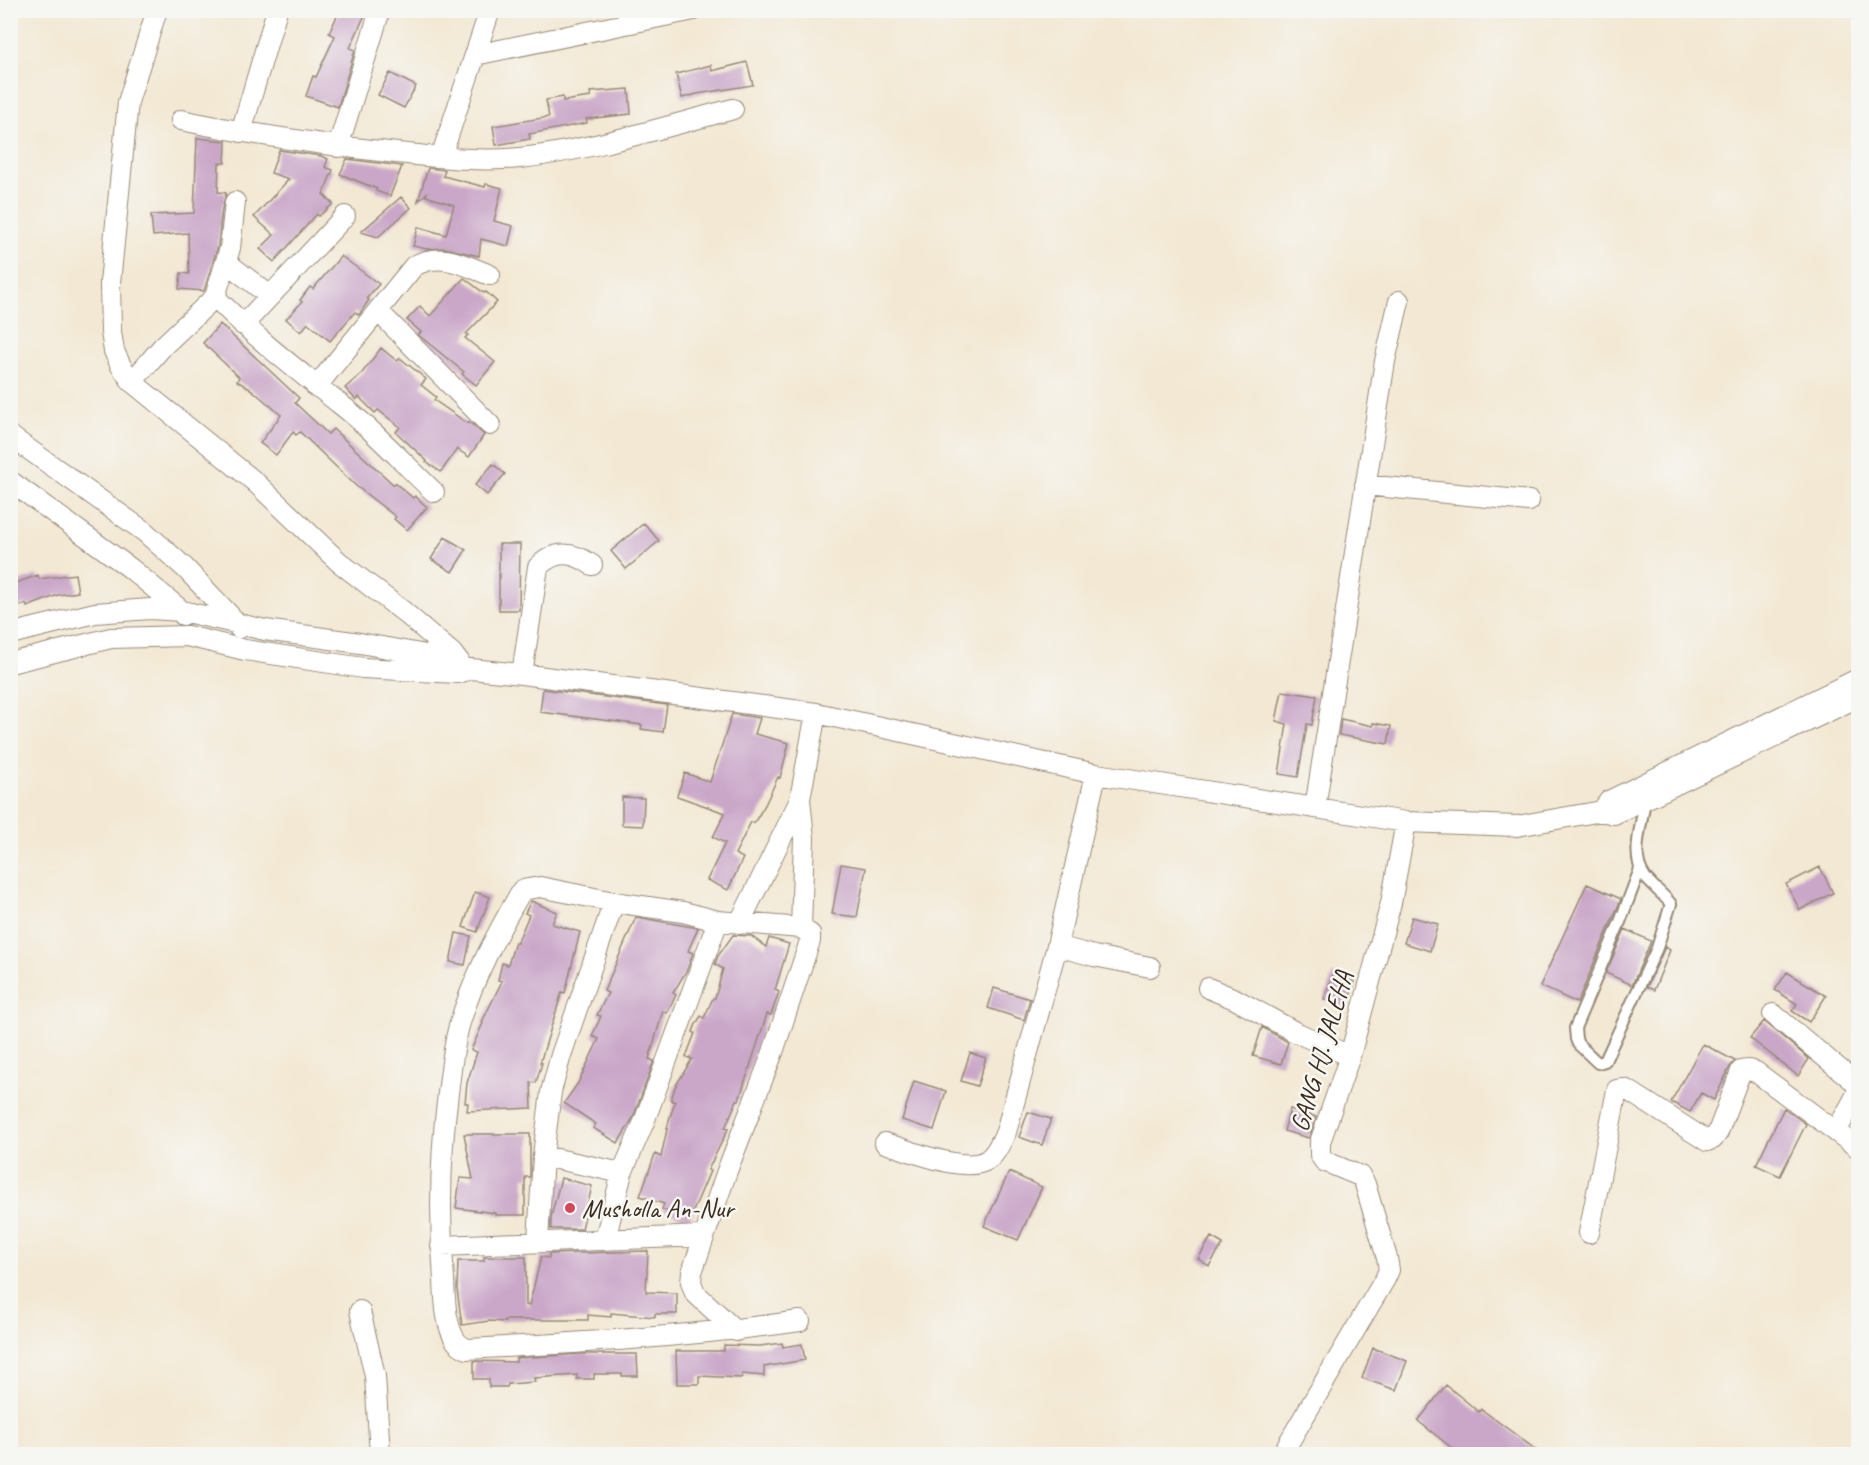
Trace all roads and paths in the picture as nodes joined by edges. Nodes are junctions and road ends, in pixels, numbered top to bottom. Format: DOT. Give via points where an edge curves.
graph roads {
  1 [pos="158,10"];
  2 [pos="277,10"];
  3 [pos="381,10"];
  4 [pos="490,10"];
  5 [pos="694,10"];
  6 [pos="475,55"];
  7 [pos="733,109"];
  8 [pos="181,120"];
  9 [pos="241,132"];
  10 [pos="338,147"];
  11 [pos="441,156"];
  12 [pos="235,202"];
  13 [pos="345,216"];
  14 [pos="226,262"];
  15 [pos="490,275"];
  16 [pos="270,296"];
  17 [pos="215,297"];
  18 [pos="1399,301"];
  19 [pos="378,311"];
  20 [pos="243,325"];
  21 [pos="132,382"];
  22 [pos="316,387"];
  23 [pos="490,425"];
  24 [pos="10,435"];
  25 [pos="1365,485"];
  26 [pos="15,489"];
  27 [pos="434,492"];
  28 [pos="1529,501"];
  29 [pos="592,565"];
  30 [pos="182,611"];
  31 [pos="238,624"];
  32 [pos="10,634"];
  33 [pos="187,636"];
  34 [pos="245,650"];
  35 [pos="10,663"];
  36 [pos="462,667"];
  37 [pos="522,674"];
  38 [pos="1858,680"];
  39 [pos="1858,697"];
  40 [pos="816,713"];
  41 [pos="1096,774"];
  42 [pos="1642,793"];
  43 [pos="801,799"];
  44 [pos="1315,808"];
  45 [pos="1406,822"];
  46 [pos="1640,869"];
  47 [pos="614,902"];
  48 [pos="718,921"];
  49 [pos="739,924"];
  50 [pos="801,928"];
  51 [pos="1058,945"];
  52 [pos="1150,967"];
  53 [pos="1208,988"];
  54 [pos="1773,1014"];
  55 [pos="1350,1056"];
  56 [pos="1836,1132"];
  57 [pos="885,1143"];
  58 [pos="1858,1148"];
  59 [pos="543,1156"];
  60 [pos="622,1173"];
  61 [pos="1589,1233"];
  62 [pos="704,1236"];
  63 [pos="605,1239"];
  64 [pos="538,1242"];
  65 [pos="441,1246"];
  66 [pos="360,1311"];
  67 [pos="800,1321"];
  68 [pos="736,1330"];
  69 [pos="380,1455"];
  70 [pos="1281,1455"];
  1 -- 21 [label="street" via="128,102 110,283 114,351"];
  2 -- 9 [label="street"];
  3 -- 10 [label="street"];
  4 -- 6 [label="street"];
  5 -- 6 [label="street"];
  6 -- 11 [label="street"];
  7 -- 11 [label="street" via="560,152 500,159"];
  8 -- 9 [label="street"];
  9 -- 10 [label="street"];
  10 -- 11 [label="street"];
  12 -- 14 [label="street"];
  13 -- 16 [label="street"];
  14 -- 16 [label="street"];
  14 -- 17 [label="street"];
  15 -- 19 [label="street" via="450,260 423,261 414,266"];
  16 -- 20 [label="street"];
  17 -- 20 [label="street"];
  17 -- 21 [label="street" via="183,325"];
  18 -- 25 [label="street"];
  19 -- 22 [label="street"];
  19 -- 23 [label="street"];
  20 -- 22 [label="street"];
  21 -- 36 [label="street" via="255,482 339,562 452,653"];
  22 -- 27 [label="street" via="342,405"];
  24 -- 31 [label="street" via="145,532"];
  25 -- 28 [label="street"];
  25 -- 44 [label="street"];
  26 -- 30 [label="street" via="130,568"];
  29 -- 37 [label="street" via="565,554 538,567"];
  30 -- 31 [label="street"];
  30 -- 32 [label="street" via="95,613"];
  30 -- 33 [label="street"];
  31 -- 34 [label="street"];
  31 -- 36 [label="street"];
  33 -- 34 [label="street"];
  33 -- 35 [label="street" via="111,638"];
  34 -- 36 [label="street" via="363,668"];
  36 -- 37 [label="street"];
  37 -- 40 [label="street"];
  38 -- 42 [label="street"];
  39 -- 42 [label="street"];
  40 -- 41 [label="street"];
  40 -- 43 [label="street"];
  41 -- 44 [label="street"];
  41 -- 51 [label="street"];
  42 -- 45 [label="street" via="1609,801 1602,812 1517,826"];
  42 -- 46 [label="lane" via="1637,852"];
  43 -- 49 [label="street"];
  43 -- 50 [label="street"];
  44 -- 45 [label="street"];
  45 -- 55 [label="street, GANG HJ. JALEHA" via="1391,903"];
  46 -- 46 [label="lane" via="1575,1028 1578,1044 1598,1063 1605,1061 1610,1051 1657,948 1671,904"];
  47 -- 48 [label="street"];
  47 -- 59 [label="street" via="561,1055 551,1092"];
  47 -- 65 [label="street" via="530,887 522,890 496,936 459,1026 452,1062 441,1160"];
  48 -- 49 [label="street"];
  48 -- 60 [label="street"];
  49 -- 50 [label="street"];
  50 -- 62 [label="street" via="810,934 810,941"];
  51 -- 52 [label="street"];
  51 -- 57 [label="street" via="1006,1132 989,1159 965,1164"];
  53 -- 55 [label="street"];
  54 -- 56 [label="street" via="1858,1087"];
  55 -- 70 [label="street, GANG HJ. JALEHA" via="1320,1142 1320,1155 1324,1161 1360,1176 1365,1184 1389,1270"];
  56 -- 58 [label="street"];
  56 -- 61 [label="street" via="1748,1070 1741,1071 1718,1132 1707,1141 1629,1091 1617,1090"];
  59 -- 60 [label="street"];
  59 -- 64 [label="street"];
  60 -- 63 [label="street"];
  62 -- 63 [label="street"];
  62 -- 68 [label="street" via="691,1282 695,1293"];
  63 -- 64 [label="street"];
  64 -- 65 [label="street"];
  65 -- 68 [label="street" via="448,1317 458,1344 467,1349"];
  66 -- 69 [label="street" via="375,1376"];
  67 -- 68 [label="street"];
}
